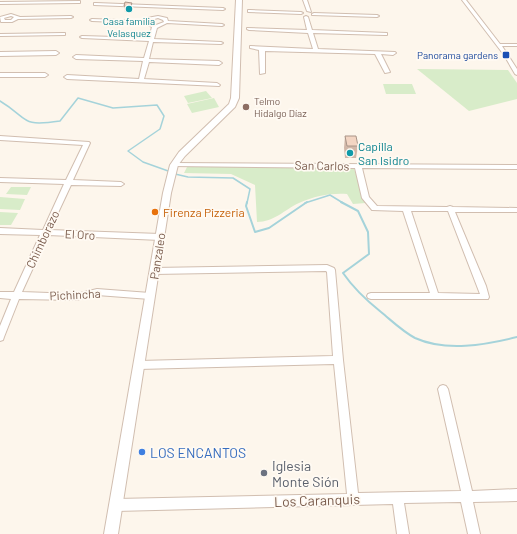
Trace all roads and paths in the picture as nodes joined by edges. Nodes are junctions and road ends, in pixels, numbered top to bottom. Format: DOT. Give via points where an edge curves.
graph roads {
  1 [pos="162,0"];
  2 [pos="239,0"];
  3 [pos="305,0"];
  4 [pos="464,0"];
  5 [pos="21,1"];
  6 [pos="0,2"];
  7 [pos="78,2"];
  8 [pos="96,4"];
  9 [pos="159,6"];
  10 [pos="223,9"];
  11 [pos="250,11"];
  12 [pos="309,11"];
  13 [pos="301,13"];
  14 [pos="314,14"];
  15 [pos="11,15"];
  16 [pos="377,16"];
  17 [pos="71,17"];
  18 [pos="158,17"];
  19 [pos="306,17"];
  20 [pos="17,18"];
  21 [pos="3,19"];
  22 [pos="92,20"];
  23 [pos="146,22"];
  24 [pos="166,22"];
  25 [pos="222,25"];
  26 [pos="155,26"];
  27 [pos="249,29"];
  28 [pos="311,31"];
  29 [pos="0,34"];
  30 [pos="63,34"];
  31 [pos="385,34"];
  32 [pos="82,37"];
  33 [pos="152,40"];
  34 [pos="221,43"];
  35 [pos="498,45"];
  36 [pos="517,45"];
  37 [pos="252,47"];
  38 [pos="262,49"];
  39 [pos="316,51"];
  40 [pos="56,53"];
  41 [pos="0,54"];
  42 [pos="378,54"];
  43 [pos="393,54"];
  44 [pos="76,56"];
  45 [pos="147,59"];
  46 [pos="219,63"];
  47 [pos="387,72"];
  48 [pos="262,73"];
  49 [pos="517,73"];
  50 [pos="0,75"];
  51 [pos="45,75"];
  52 [pos="67,78"];
  53 [pos="141,81"];
  54 [pos="217,85"];
  55 [pos="0,138"];
  56 [pos="174,166"];
  57 [pos="358,166"];
  58 [pos="517,167"];
  59 [pos="0,180"];
  60 [pos="68,182"];
  61 [pos="121,184"];
  62 [pos="406,208"];
  63 [pos="450,208"];
  64 [pos="517,210"];
  65 [pos="0,231"];
  66 [pos="45,232"];
  67 [pos="160,237"];
  68 [pos="154,270"];
  69 [pos="0,294"];
  70 [pos="16,295"];
  71 [pos="150,296"];
  72 [pos="371,296"];
  73 [pos="435,297"];
  74 [pos="0,337"];
  75 [pos="338,360"];
  76 [pos="139,365"];
  77 [pos="443,389"];
  78 [pos="517,496"];
  79 [pos="398,497"];
  80 [pos="467,497"];
  81 [pos="353,498"];
  82 [pos="116,505"];
  83 [pos="111,534"];
  84 [pos="403,534"];
  85 [pos="474,534"];
  1 -- 9 [label="street"];
  2 -- 56 [label="street, Panzaleo" via="235,98 232,105 182,154"];
  3 -- 12 [label="street"];
  4 -- 35 [label="street"];
  5 -- 6 [label="street"];
  5 -- 7 [label="street"];
  5 -- 15 [label="street"];
  8 -- 9 [label="street"];
  9 -- 10 [label="street"];
  9 -- 18 [label="street"];
  11 -- 13 [label="street"];
  12 -- 13 [label="street"];
  12 -- 14 [label="street"];
  13 -- 19 [label="street"];
  14 -- 16 [label="street"];
  14 -- 19 [label="street"];
  15 -- 20 [label="street"];
  15 -- 21 [label="street"];
  17 -- 20 [label="street"];
  18 -- 23 [label="street"];
  18 -- 24 [label="street" via="165,19"];
  19 -- 28 [label="street"];
  20 -- 21 [label="street"];
  21 -- 29 [label="street"];
  22 -- 23 [label="street"];
  23 -- 26 [label="street"];
  24 -- 25 [label="street"];
  24 -- 26 [label="street"];
  26 -- 33 [label="street"];
  27 -- 28 [label="street"];
  28 -- 31 [label="street"];
  28 -- 39 [label="street"];
  29 -- 30 [label="street"];
  32 -- 33 [label="street"];
  33 -- 34 [label="street"];
  33 -- 45 [label="street"];
  35 -- 36 [label="street"];
  35 -- 49 [label="street"];
  37 -- 38 [label="street"];
  38 -- 39 [label="street"];
  38 -- 48 [label="street"];
  39 -- 42 [label="street"];
  40 -- 41 [label="street"];
  42 -- 43 [label="street"];
  42 -- 47 [label="street"];
  44 -- 45 [label="street"];
  45 -- 46 [label="street"];
  45 -- 53 [label="street"];
  50 -- 51 [label="street"];
  52 -- 53 [label="street"];
  53 -- 54 [label="street"];
  55 -- 60 [label="street, Chimborazo" via="87,142"];
  56 -- 57 [label="street, San Carlos"];
  56 -- 67 [label="street, Panzaleo"];
  57 -- 58 [label="street, San Carlos"];
  57 -- 62 [label="street" via="368,201 375,208"];
  59 -- 60 [label="street"];
  60 -- 61 [label="street"];
  60 -- 66 [label="street, Chimborazo"];
  62 -- 63 [label="street"];
  62 -- 73 [label="street"];
  63 -- 64 [label="street"];
  63 -- 73 [label="street" via="485,297"];
  65 -- 66 [label="street, El Oro"];
  66 -- 67 [label="street, El Oro"];
  66 -- 70 [label="street, Chimborazo"];
  67 -- 68 [label="street, Panzaleo"];
  68 -- 71 [label="street, Panzaleo"];
  68 -- 75 [label="street" via="329,268 332,273"];
  69 -- 70 [label="street, Pichincha"];
  70 -- 71 [label="street, Pichincha" via="76,297 97,292"];
  70 -- 74 [label="street, Chimborazo"];
  71 -- 76 [label="street, Panzaleo"];
  72 -- 73 [label="street"];
  75 -- 76 [label="street"];
  75 -- 81 [label="street"];
  76 -- 82 [label="street, Panzaleo"];
  77 -- 80 [label="street"];
  78 -- 80 [label="street, Los Caranquis"];
  79 -- 80 [label="street, Los Caranquis"];
  79 -- 81 [label="street, Los Caranquis"];
  79 -- 84 [label="street"];
  80 -- 85 [label="street"];
  81 -- 82 [label="street, Los Caranquis"];
  82 -- 83 [label="street, Panzaleo"];
}
